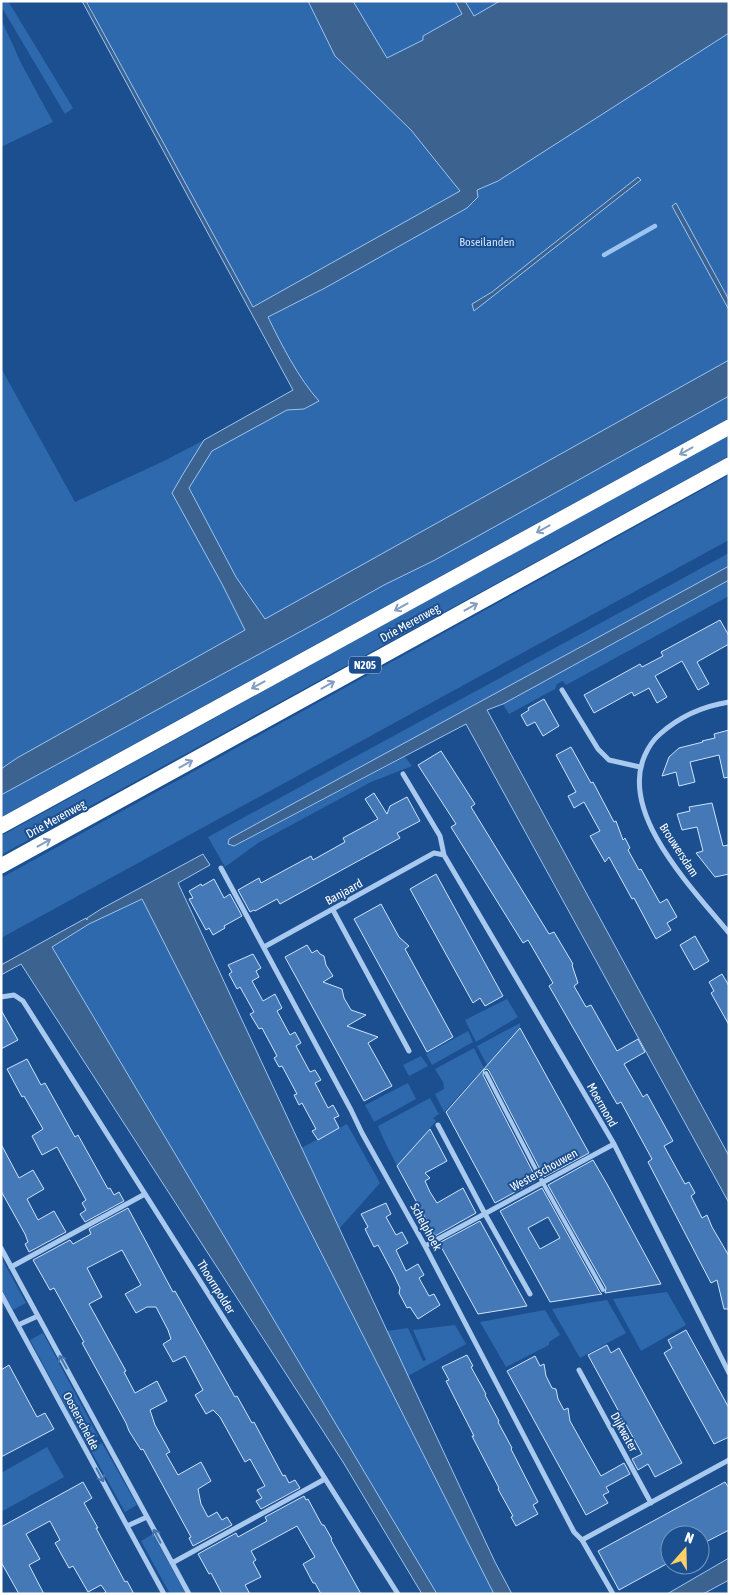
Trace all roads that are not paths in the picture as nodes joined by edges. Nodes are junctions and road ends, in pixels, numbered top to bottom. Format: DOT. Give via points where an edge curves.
graph roads {
  1 [pos="729,427"];
  2 [pos="729,465"];
  3 [pos="562,690"];
  4 [pos="729,702"];
  5 [pos="640,767"];
  6 [pos="404,774"];
  7 [pos="1,826"];
  8 [pos="444,855"];
  9 [pos="1,866"];
  10 [pos="221,868"];
  11 [pos="333,910"];
  12 [pos="729,933"];
  13 [pos="264,947"];
  14 [pos="1,997"];
  15 [pos="409,1051"];
  16 [pos="486,1073"];
  17 [pos="438,1125"];
  18 [pos="614,1144"];
  19 [pos="543,1183"];
  20 [pos="145,1194"];
  21 [pos="485,1214"];
  22 [pos="425,1246"];
  23 [pos="1,1248"];
  24 [pos="11,1267"];
  25 [pos="603,1290"];
  26 [pos="1,1294"];
  27 [pos="530,1294"];
  28 [pos="38,1316"];
  29 [pos="18,1325"];
  30 [pos="579,1370"];
  31 [pos="729,1373"];
  32 [pos="729,1460"];
  33 [pos="325,1478"];
  34 [pos="652,1503"];
  35 [pos="147,1517"];
  36 [pos="127,1526"];
  37 [pos="582,1540"];
  38 [pos="172,1563"];
  39 [pos="164,1594"];
  40 [pos="189,1594"];
  41 [pos="398,1594"];
  42 [pos="613,1594"];
  1 -- 7 [label="highway, Drie Merenweg / N205, one-way"];
  9 -- 2 [label="highway, Drie Merenweg / N205, one-way"];
  3 -- 5 [label="street" via="598,749 609,760"];
  4 -- 5 [label="street, Brouwersdam" via="692,713 670,725 652,741"];
  5 -- 12 [label="street, Brouwersdam" via="641,802 654,836"];
  6 -- 8 [label="street, Moermond" via="440,836"];
  8 -- 11 [label="street, Banjaard" via="434,853"];
  8 -- 18 [label="street, Moermond"];
  10 -- 13 [label="street, Schelphoek"];
  11 -- 13 [label="street, Banjaard"];
  11 -- 15 [label="street"];
  13 -- 22 [label="street, Schelphoek"];
  14 -- 20 [label="street, Thoornpolder" via="14,995 23,1001"];
  16 -- 19 [label="lane"];
  17 -- 21 [label="street"];
  18 -- 19 [label="street, Westerschouwen"];
  18 -- 31 [label="street, Moermond"];
  19 -- 21 [label="street, Westerschouwen"];
  19 -- 25 [label="lane"];
  20 -- 24 [label="street"];
  20 -- 33 [label="street, Thoornpolder"];
  21 -- 22 [label="street, Westerschouwen"];
  21 -- 27 [label="street"];
  22 -- 37 [label="street, Schelphoek" via="574,1532"];
  23 -- 24 [label="street, Oosterschelde"];
  24 -- 28 [label="street, Oosterschelde"];
  26 -- 29 [label="street, Oosterschelde"];
  28 -- 29 [label="street"];
  35 -- 28 [label="street, Oosterschelde, one-way"];
  29 -- 36 [label="street, Oosterschelde, one-way"];
  30 -- 34 [label="street, Dijkwater"];
  32 -- 34 [label="street"];
  33 -- 38 [label="street"];
  33 -- 41 [label="street, Thoornpolder"];
  34 -- 37 [label="street"];
  35 -- 36 [label="street"];
  38 -- 35 [label="street, Oosterschelde, one-way"];
  36 -- 39 [label="street, Oosterschelde"];
  37 -- 42 [label="street, Schelphoek"];
  38 -- 40 [label="street, Oosterschelde"];
}
